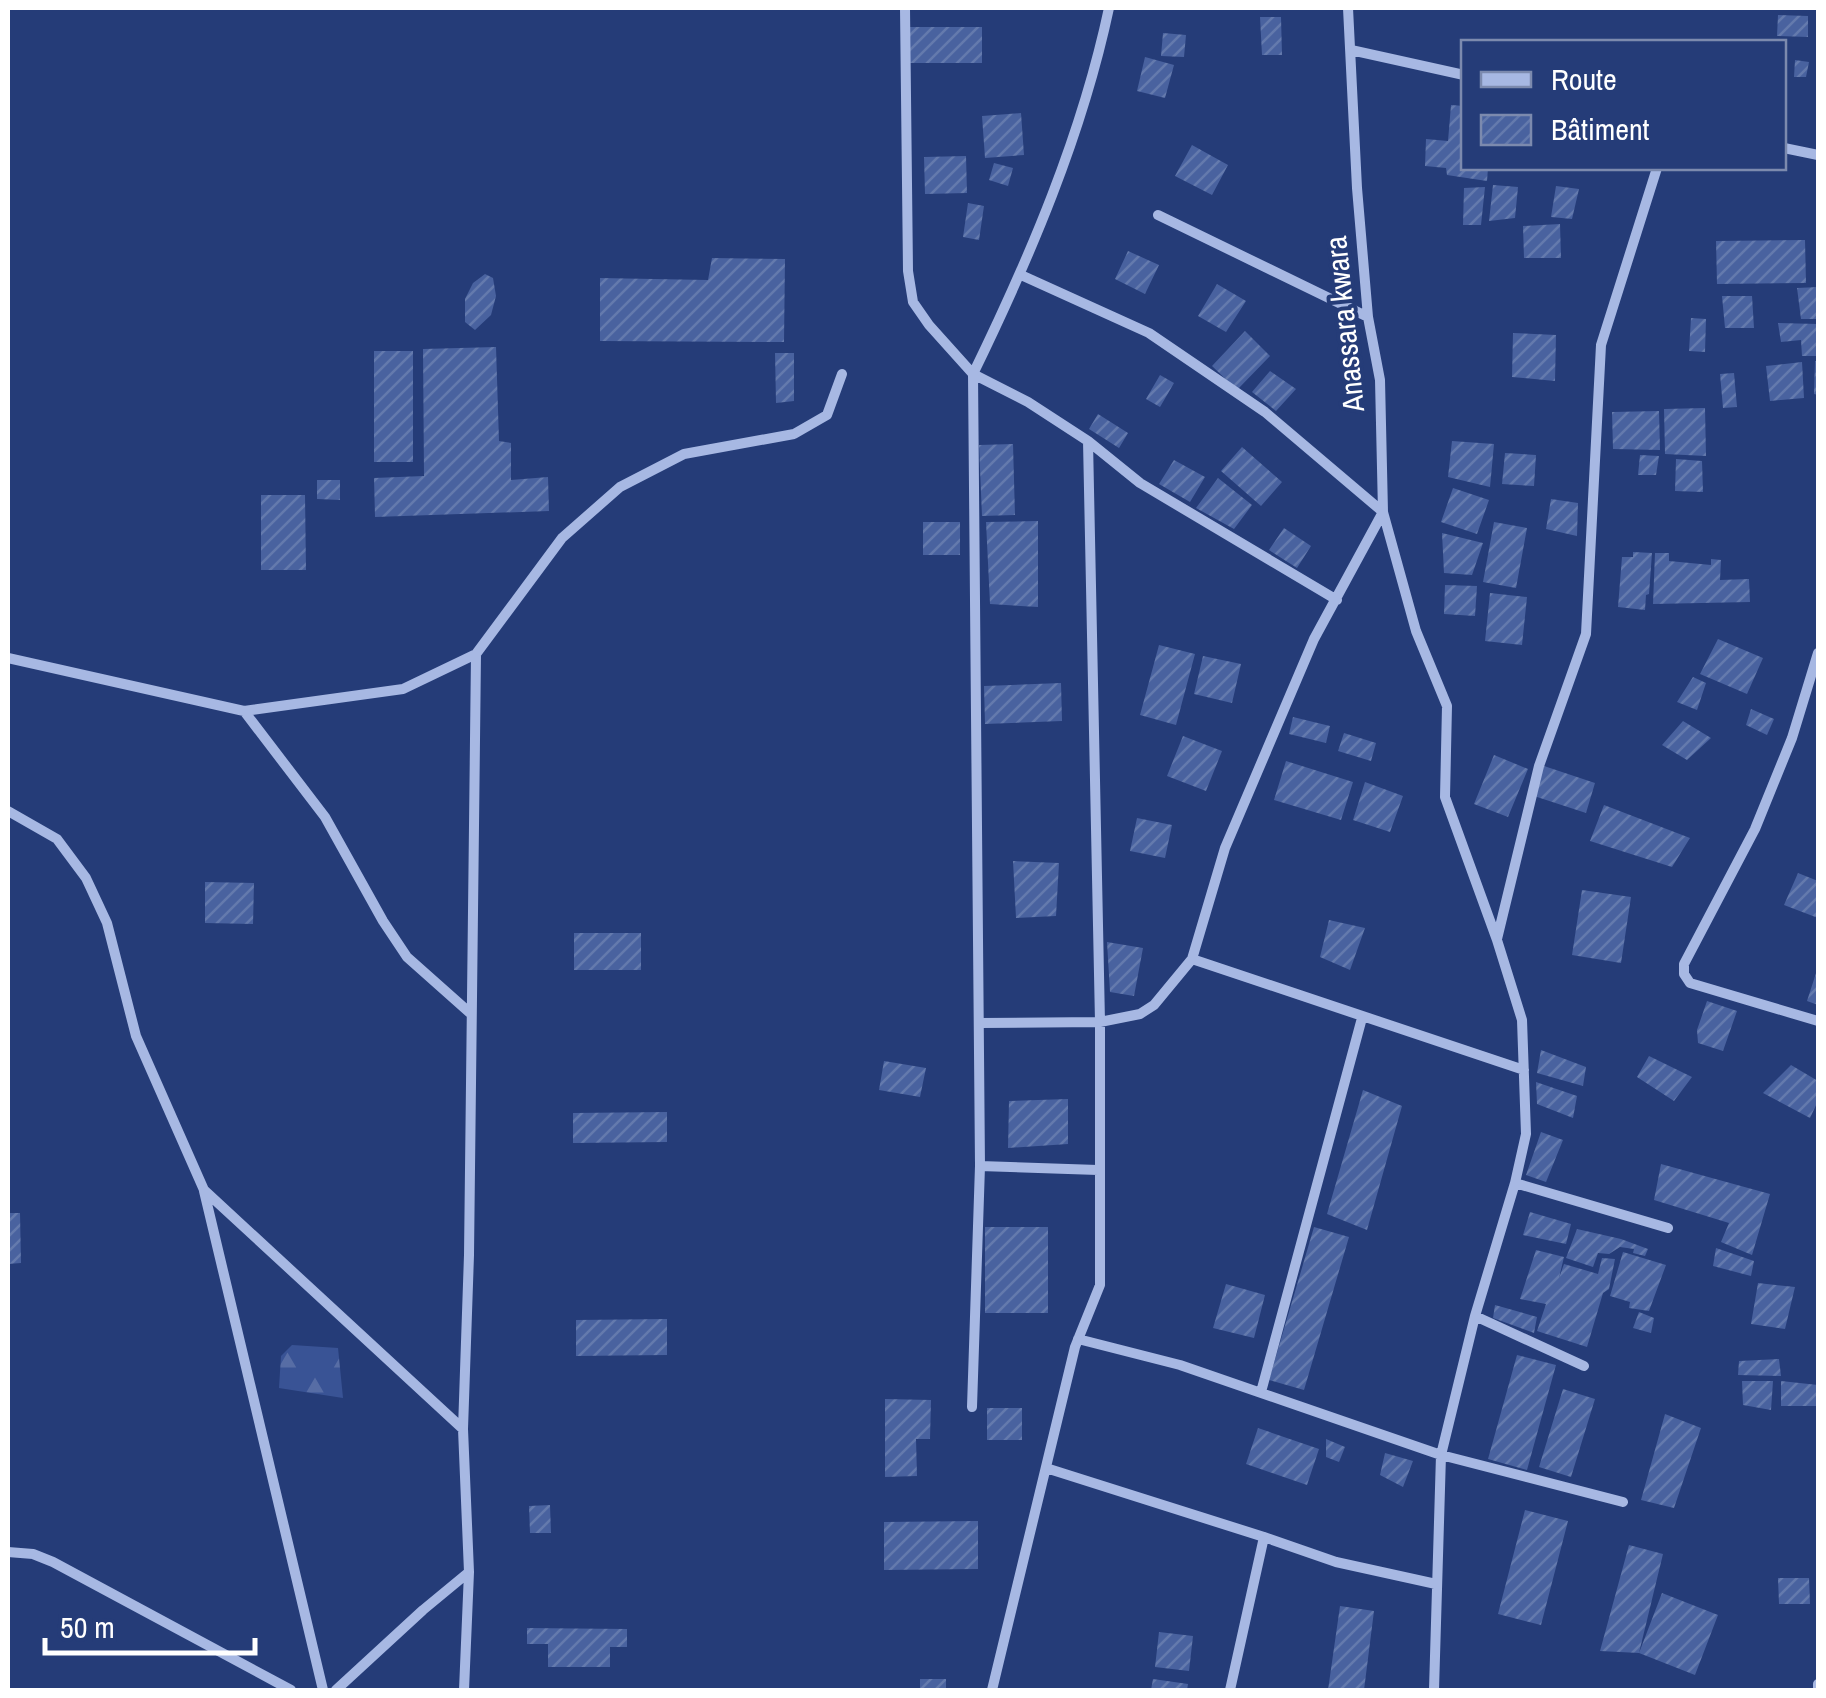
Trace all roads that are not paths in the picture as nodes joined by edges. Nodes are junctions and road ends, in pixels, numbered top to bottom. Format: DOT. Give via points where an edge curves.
graph roads {
  1 [pos="905,8"];
  2 [pos="1109,8"];
  3 [pos="1348,8"];
  4 [pos="1351,50"];
  5 [pos="1461,74"];
  6 [pos="1786,148"];
  7 [pos="1818,154"];
  8 [pos="1656,170"];
  9 [pos="1158,216"];
  10 [pos="1021,274"];
  11 [pos="1368,316"];
  12 [pos="842,374"];
  13 [pos="973,374"];
  14 [pos="1088,441"];
  15 [pos="1383,512"];
  16 [pos="1337,600"];
  17 [pos="1818,653"];
  18 [pos="476,654"];
  19 [pos="8,658"];
  20 [pos="244,711"];
  21 [pos="8,811"];
  22 [pos="1497,940"];
  23 [pos="1192,959"];
  24 [pos="470,1013"];
  25 [pos="1362,1018"];
  26 [pos="1818,1021"];
  27 [pos="1100,1022"];
  28 [pos="980,1023"];
  29 [pos="1524,1070"];
  30 [pos="980,1166"];
  31 [pos="1098,1170"];
  32 [pos="1516,1183"];
  33 [pos="204,1190"];
  34 [pos="1668,1228"];
  35 [pos="1475,1316"];
  36 [pos="1078,1339"];
  37 [pos="1584,1366"];
  38 [pos="1260,1392"];
  39 [pos="972,1407"];
  40 [pos="463,1429"];
  41 [pos="1441,1455"];
  42 [pos="1046,1468"];
  43 [pos="1624,1502"];
  44 [pos="1264,1537"];
  45 [pos="8,1552"];
  46 [pos="469,1572"];
  47 [pos="1436,1584"];
  48 [pos="291,1690"];
  49 [pos="322,1690"];
  50 [pos="336,1690"];
  51 [pos="464,1690"];
  52 [pos="992,1690"];
  53 [pos="1230,1690"];
  54 [pos="1434,1690"];
  1 -- 13 [label="street" via="913,302"];
  2 -- 10 [label="street" via="1096,68"];
  3 -- 4 [label="street, Anassara kwara"];
  4 -- 5 [label="street"];
  4 -- 11 [label="street, Anassara kwara"];
  6 -- 7 [label="street"];
  8 -- 22 [label="street" via="1601,345 1586,634 1539,766"];
  9 -- 11 [label="street"];
  10 -- 13 [label="street"];
  10 -- 15 [label="street" via="1149,333 1265,412"];
  11 -- 15 [label="street, Anassara kwara" via="1380,380"];
  12 -- 18 [label="street" via="826,415 794,434 684,454 620,486 562,538"];
  13 -- 14 [label="street"];
  13 -- 28 [label="street"];
  14 -- 16 [label="street" via="1140,483"];
  14 -- 27 [label="street"];
  15 -- 16 [label="street"];
  15 -- 22 [label="street, Anassara kwara" via="1416,630 1447,706 1445,797"];
  16 -- 23 [label="street" via="1224,848"];
  17 -- 26 [label="street" via="1755,828 1684,964 1690,983"];
  18 -- 20 [label="street" via="404,689"];
  18 -- 24 [label="street"];
  19 -- 20 [label="street"];
  20 -- 24 [label="street" via="324,816 407,957"];
  21 -- 33 [label="street" via="58,839 86,878 107,923 136,1036"];
  22 -- 29 [label="street, Anassara kwara" via="1522,1020"];
  23 -- 25 [label="street"];
  23 -- 27 [label="street" via="1148,1010"];
  24 -- 40 [label="street"];
  25 -- 29 [label="street"];
  25 -- 38 [label="street"];
  27 -- 28 [label="street"];
  27 -- 31 [label="street"];
  28 -- 30 [label="street"];
  29 -- 32 [label="street, Anassara kwara" via="1526,1134"];
  30 -- 31 [label="street"];
  30 -- 39 [label="street"];
  31 -- 36 [label="street" via="1100,1285"];
  32 -- 34 [label="street"];
  32 -- 35 [label="street, Anassara kwara"];
  33 -- 40 [label="street"];
  33 -- 49 [label="street"];
  35 -- 37 [label="street"];
  35 -- 41 [label="street, Anassara kwara"];
  36 -- 38 [label="street"];
  36 -- 42 [label="street"];
  38 -- 41 [label="street"];
  40 -- 46 [label="street"];
  41 -- 43 [label="street"];
  41 -- 47 [label="street, Anassara kwara"];
  42 -- 44 [label="street"];
  42 -- 52 [label="street"];
  44 -- 47 [label="street" via="1336,1562"];
  44 -- 53 [label="street"];
  45 -- 48 [label="street" via="53,1562"];
  46 -- 50 [label="street"];
  46 -- 51 [label="street"];
  47 -- 54 [label="street, Anassara kwara"];
}
